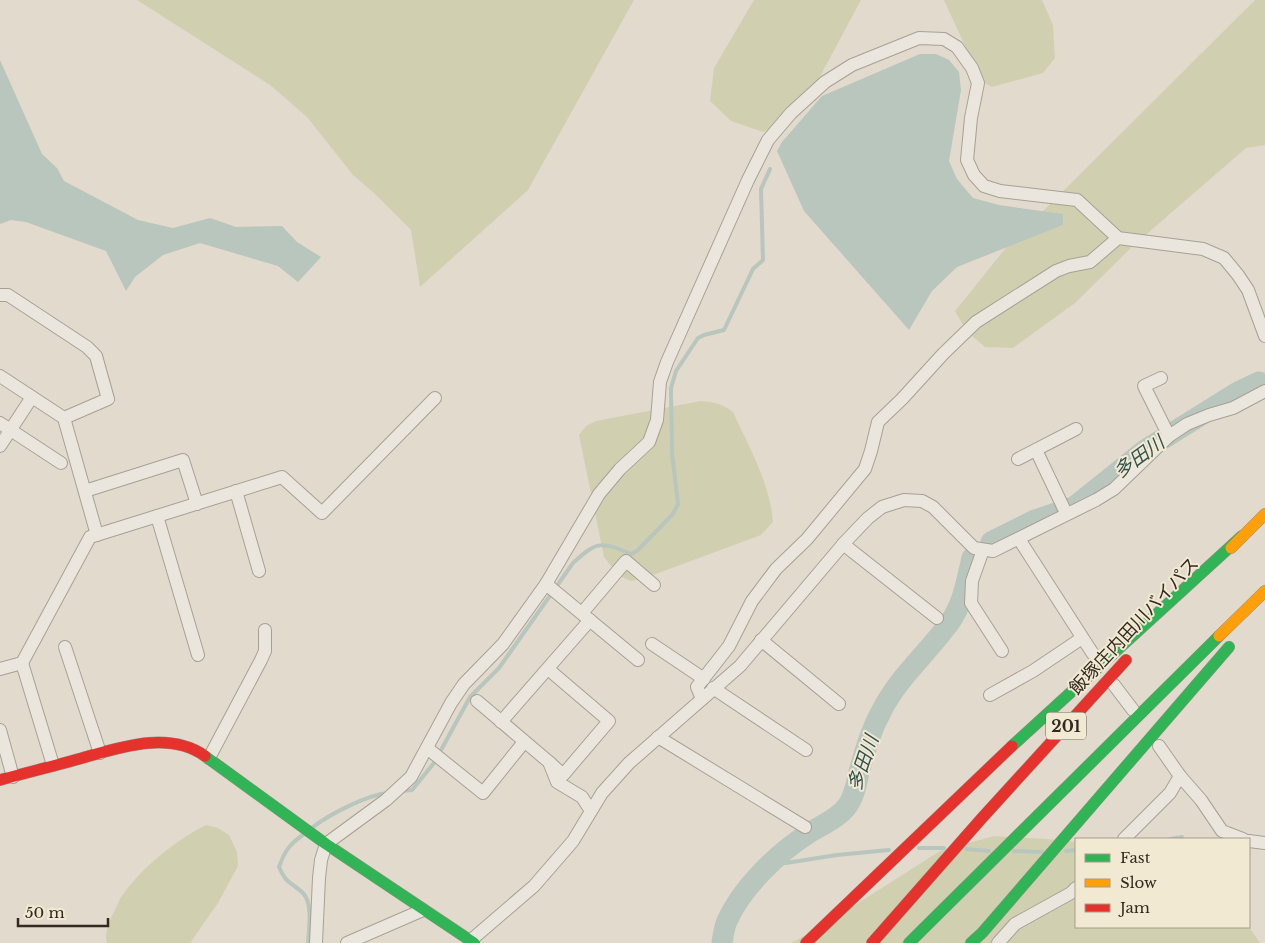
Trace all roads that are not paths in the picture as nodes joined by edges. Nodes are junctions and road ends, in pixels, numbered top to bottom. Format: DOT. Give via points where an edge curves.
graph roads {
  1 [pos="1118,238"];
  2 [pos="0,296"];
  3 [pos="1265,336"];
  4 [pos="0,376"];
  5 [pos="1161,378"];
  6 [pos="1265,391"];
  7 [pos="32,397"];
  8 [pos="435,398"];
  9 [pos="64,418"];
  10 [pos="0,423"];
  11 [pos="1076,429"];
  12 [pos="11,430"];
  13 [pos="1169,436"];
  14 [pos="0,446"];
  15 [pos="1036,450"];
  16 [pos="1018,459"];
  17 [pos="61,463"];
  18 [pos="85,491"];
  19 [pos="236,491"];
  20 [pos="197,504"];
  21 [pos="1066,513"];
  22 [pos="1265,514"];
  23 [pos="157,516"];
  24 [pos="97,535"];
  25 [pos="1242,536"];
  26 [pos="1019,539"];
  27 [pos="843,544"];
  28 [pos="983,550"];
  29 [pos="259,570"];
  30 [pos="546,584"];
  31 [pos="654,585"];
  32 [pos="1265,591"];
  33 [pos="586,617"];
  34 [pos="937,618"];
  35 [pos="265,630"];
  36 [pos="1239,636"];
  37 [pos="1082,638"];
  38 [pos="760,640"];
  39 [pos="652,644"];
  40 [pos="65,647"];
  41 [pos="1002,651"];
  42 [pos="1093,654"];
  43 [pos="198,655"];
  44 [pos="638,660"];
  45 [pos="22,663"];
  46 [pos="0,669"];
  47 [pos="548,669"];
  48 [pos="704,679"];
  49 [pos="1114,685"];
  50 [pos="713,688"];
  51 [pos="990,695"];
  52 [pos="702,699"];
  53 [pos="477,701"];
  54 [pos="839,704"];
  55 [pos="1133,710"];
  56 [pos="501,722"];
  57 [pos="0,730"];
  58 [pos="658,737"];
  59 [pos="524,742"];
  60 [pos="1159,746"];
  61 [pos="427,748"];
  62 [pos="806,750"];
  63 [pos="100,753"];
  64 [pos="209,758"];
  65 [pos="549,762"];
  66 [pos="53,765"];
  67 [pos="14,776"];
  68 [pos="1180,776"];
  69 [pos="0,780"];
  70 [pos="592,810"];
  71 [pos="806,827"];
  72 [pos="1125,838"];
  73 [pos="1240,838"];
  74 [pos="1250,842"];
  75 [pos="1265,843"];
  76 [pos="326,844"];
  77 [pos="1075,889"];
  78 [pos="423,910"];
  79 [pos="472,942"];
  80 [pos="316,943"];
  81 [pos="347,943"];
  82 [pos="806,943"];
  83 [pos="872,943"];
  84 [pos="909,943"];
  85 [pos="971,943"];
  86 [pos="998,943"];
  1 -- 3 [label="street" via="1203,249 1224,258 1248,290"];
  1 -- 30 [label="street" via="1077,200 1000,191 984,186 974,175 967,160 978,83 957,47 944,39 920,38 838,74 791,113 768,140 667,362 660,382 657,420 649,442 599,494"];
  1 -- 48 [label="street" via="1090,262 1056,271 976,322 878,422 865,469 752,600 729,646"];
  2 -- 9 [label="street" via="8,295 96,356 108,399"];
  4 -- 7 [label="street"];
  5 -- 13 [label="street" via="1144,386"];
  6 -- 13 [label="street" via="1233,408 1187,424"];
  7 -- 9 [label="street"];
  7 -- 12 [label="street"];
  8 -- 19 [label="street" via="322,513 282,477"];
  9 -- 18 [label="street"];
  10 -- 12 [label="street"];
  11 -- 15 [label="street"];
  12 -- 14 [label="street"];
  12 -- 17 [label="street"];
  13 -- 21 [label="street" via="1114,489"];
  15 -- 16 [label="street"];
  15 -- 21 [label="street"];
  18 -- 20 [label="street" via="183,460"];
  18 -- 24 [label="street"];
  19 -- 20 [label="street"];
  19 -- 29 [label="street"];
  20 -- 23 [label="street"];
  21 -- 26 [label="street"];
  22 -- 25 [label="main road, 飯塚庄内田川バイパス / 201"];
  23 -- 24 [label="street"];
  23 -- 43 [label="street"];
  24 -- 45 [label="street" via="90,537"];
  25 -- 82 [label="main road" via="1033,727"];
  25 -- 83 [label="main road, 飯塚庄内田川バイパス / 201" via="988,811"];
  26 -- 28 [label="street" via="993,551"];
  26 -- 37 [label="street"];
  27 -- 28 [label="street" via="882,507 904,500 922,501 933,507 965,541"];
  27 -- 34 [label="street"];
  27 -- 38 [label="street"];
  28 -- 41 [label="street" via="972,581 971,603"];
  30 -- 33 [label="street"];
  30 -- 61 [label="street" via="503,644 464,684"];
  31 -- 33 [label="street" via="626,560"];
  32 -- 84 [label="main road, 201"];
  33 -- 44 [label="street"];
  33 -- 47 [label="street"];
  35 -- 64 [label="street" via="265,651"];
  36 -- 85 [label="main road"];
  37 -- 42 [label="street"];
  37 -- 51 [label="street"];
  38 -- 50 [label="street" via="740,666"];
  38 -- 54 [label="street"];
  39 -- 48 [label="street"];
  40 -- 63 [label="street"];
  45 -- 46 [label="street"];
  45 -- 66 [label="street"];
  47 -- 56 [label="street"];
  47 -- 65 [label="street" via="609,720 563,775"];
  48 -- 52 [label="street" via="697,687"];
  49 -- 55 [label="street"];
  50 -- 52 [label="street"];
  50 -- 62 [label="street"];
  52 -- 58 [label="street"];
  53 -- 56 [label="street"];
  56 -- 59 [label="street"];
  57 -- 67 [label="street"];
  58 -- 70 [label="street" via="629,763"];
  58 -- 71 [label="street"];
  59 -- 61 [label="street" via="483,793"];
  59 -- 65 [label="street"];
  60 -- 68 [label="street"];
  61 -- 76 [label="street" via="411,777 386,800"];
  63 -- 64 [label="main road" via="134,744 170,743 194,748"];
  63 -- 66 [label="main road"];
  64 -- 76 [label="main road"];
  65 -- 70 [label="street" via="557,782 582,797"];
  66 -- 67 [label="main road"];
  67 -- 69 [label="main road"];
  68 -- 72 [label="street" via="1170,793"];
  68 -- 73 [label="street" via="1222,831"];
  70 -- 79 [label="street" via="573,841 534,886"];
  74 -- 75 [label="street"];
  76 -- 78 [label="main road"];
  76 -- 80 [label="street" via="319,878"];
  77 -- 86 [label="street" via="1015,924"];
  78 -- 79 [label="main road"];
  78 -- 81 [label="street"];
}
